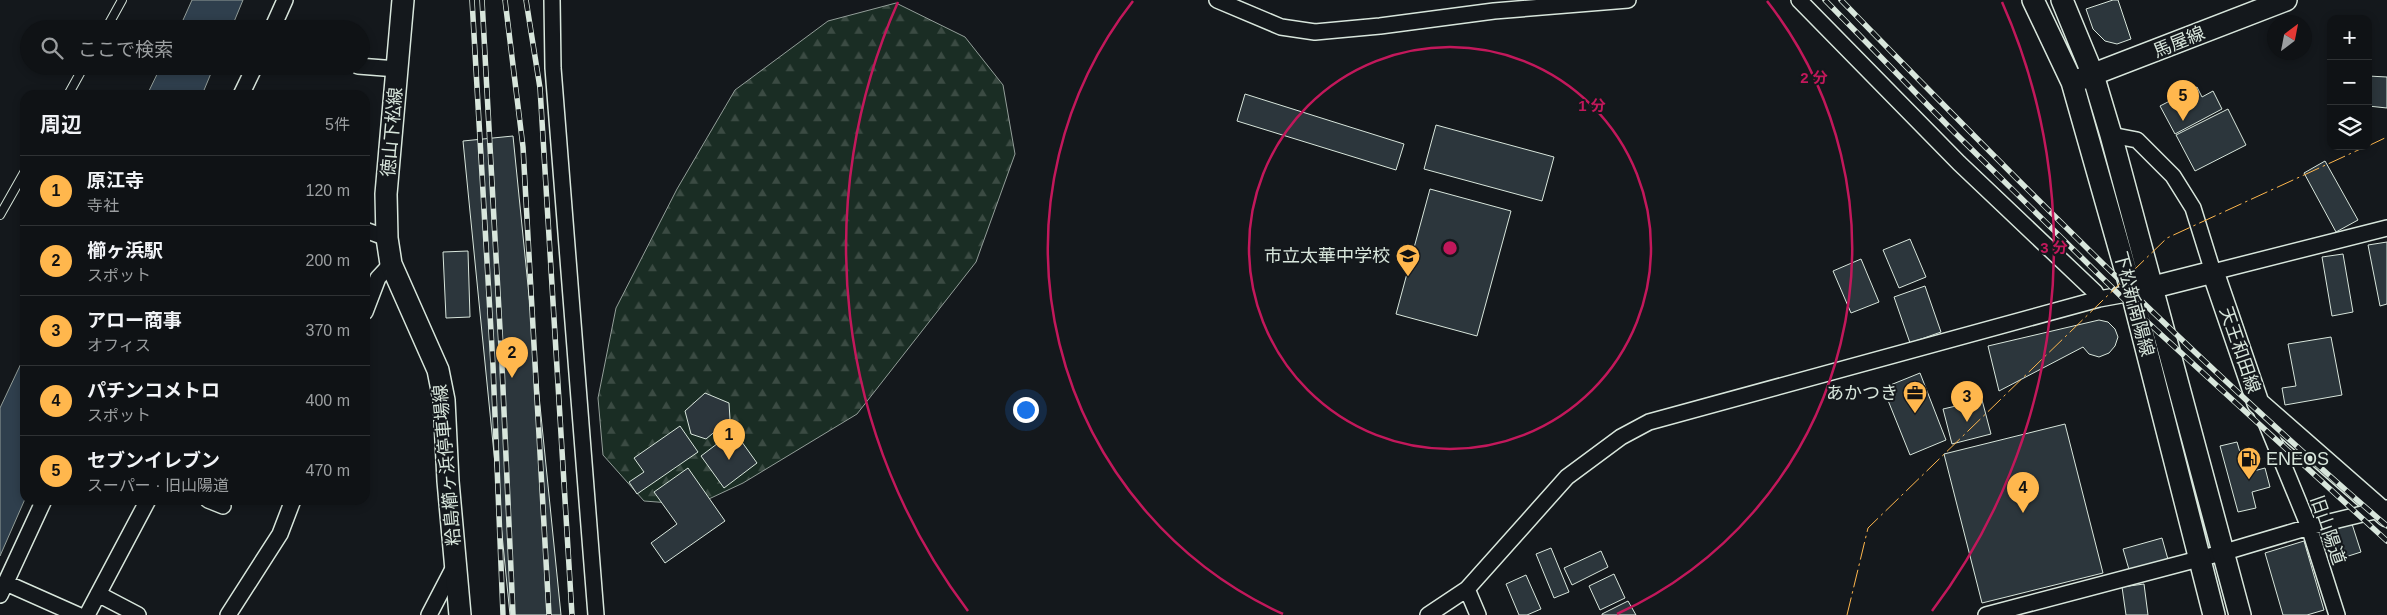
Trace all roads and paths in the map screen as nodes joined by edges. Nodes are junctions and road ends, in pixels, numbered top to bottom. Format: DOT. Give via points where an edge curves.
graph roads {
  1 [pos="122,0"];
  2 [pos="285,0"];
  3 [pos="403,0"];
  4 [pos="552,0"];
  5 [pos="1217,0"];
  6 [pos="1628,0"];
  7 [pos="1799,0"];
  8 [pos="2033,0"];
  9 [pos="2062,0"];
  10 [pos="2286,0"];
  11 [pos="111,20"];
  12 [pos="276,20"];
  13 [pos="370,67"];
  14 [pos="397,69"];
  15 [pos="79,75"];
  16 [pos="250,75"];
  17 [pos="2093,75"];
  18 [pos="2072,82"];
  19 [pos="71,90"];
  20 [pos="243,90"];
  21 [pos="2111,134"];
  22 [pos="20,180"];
  23 [pos="0,215"];
  24 [pos="2387,228"];
  25 [pos="370,232"];
  26 [pos="387,238"];
  27 [pos="392,264"];
  28 [pos="2214,272"];
  29 [pos="2142,291"];
  30 [pos="370,299"];
  31 [pos="2100,299"];
  32 [pos="2258,403"];
  33 [pos="42,505"];
  34 [pos="145,505"];
  35 [pos="291,505"];
  36 [pos="2385,511"];
  37 [pos="2309,527"];
  38 [pos="2225,552"];
  39 [pos="2199,558"];
  40 [pos="456,563"];
  41 [pos="1467,588"];
  42 [pos="3,589"];
  43 [pos="98,594"];
  44 [pos="78,615"];
  45 [pos="87,615"];
  46 [pos="138,615"];
  47 [pos="228,615"];
  48 [pos="429,615"];
  49 [pos="460,615"];
  50 [pos="596,615"];
  51 [pos="1428,615"];
  52 [pos="1478,615"];
  53 [pos="1986,615"];
  54 [pos="2214,615"];
  55 [pos="2240,615"];
  56 [pos="2337,615"];
  1 -- 11 [label="lane"];
  2 -- 12 [label="street"];
  3 -- 14 [label="main road, 徳山下松線"];
  4 -- 50 [label="street" via="553,68"];
  5 -- 6 [label="street" via="1281,27 1315,32 1494,11"];
  7 -- 31 [label="street" via="1958,163"];
  8 -- 18 [label="main road, 下松新南陽線"];
  9 -- 17 [label="main road, 下松新南陽線"];
  10 -- 17 [label="main road, 馬屋線"];
  13 -- 14 [label="street"];
  14 -- 26 [label="main road, 徳山下松線" via="386,194"];
  15 -- 19 [label="lane"];
  16 -- 20 [label="street"];
  17 -- 18 [label="main road, 馬屋線"];
  17 -- 21 [label="main road, 下松新南陽線"];
  18 -- 29 [label="main road, 下松新南陽線"];
  21 -- 28 [label="street" via="2137,140 2173,176 2193,208"];
  21 -- 29 [label="main road, 下松新南陽線"];
  22 -- 23 [label="lane"];
  24 -- 28 [label="street"];
  25 -- 26 [label="street"];
  26 -- 27 [label="main road, 徳山下松線"];
  27 -- 30 [label="street" via="378,278"];
  27 -- 40 [label="main road, 粭島櫛ヶ浜停車場線" via="438,370 444,400"];
  28 -- 29 [label="main road"];
  28 -- 32 [label="main road, 天王和田線"];
  29 -- 31 [label="street"];
  29 -- 38 [label="main road, 下松新南陽線"];
  29 -- 39 [label="main road, 下松新南陽線"];
  31 -- 41 [label="street" via="1650,422 1621,437 1567,477"];
  32 -- 36 [label="main road, 天王和田線"];
  32 -- 37 [label="street, 旧山陽道"];
  33 -- 42 [label="street"];
  34 -- 43 [label="street"];
  35 -- 47 [label="street" via="280,534"];
  36 -- 37 [label="street"];
  37 -- 38 [label="street"];
  37 -- 56 [label="street, 旧山陽道"];
  38 -- 39 [label="street"];
  38 -- 55 [label="main road, 下松新南陽線"];
  39 -- 53 [label="street"];
  39 -- 54 [label="main road, 下松新南陽線"];
  40 -- 48 [label="street"];
  40 -- 49 [label="main road, 粭島櫛ヶ浜停車場線"];
  41 -- 51 [label="street"];
  41 -- 52 [label="street"];
  42 -- 44 [label="street"];
  43 -- 45 [label="street"];
  43 -- 46 [label="street"];
}
